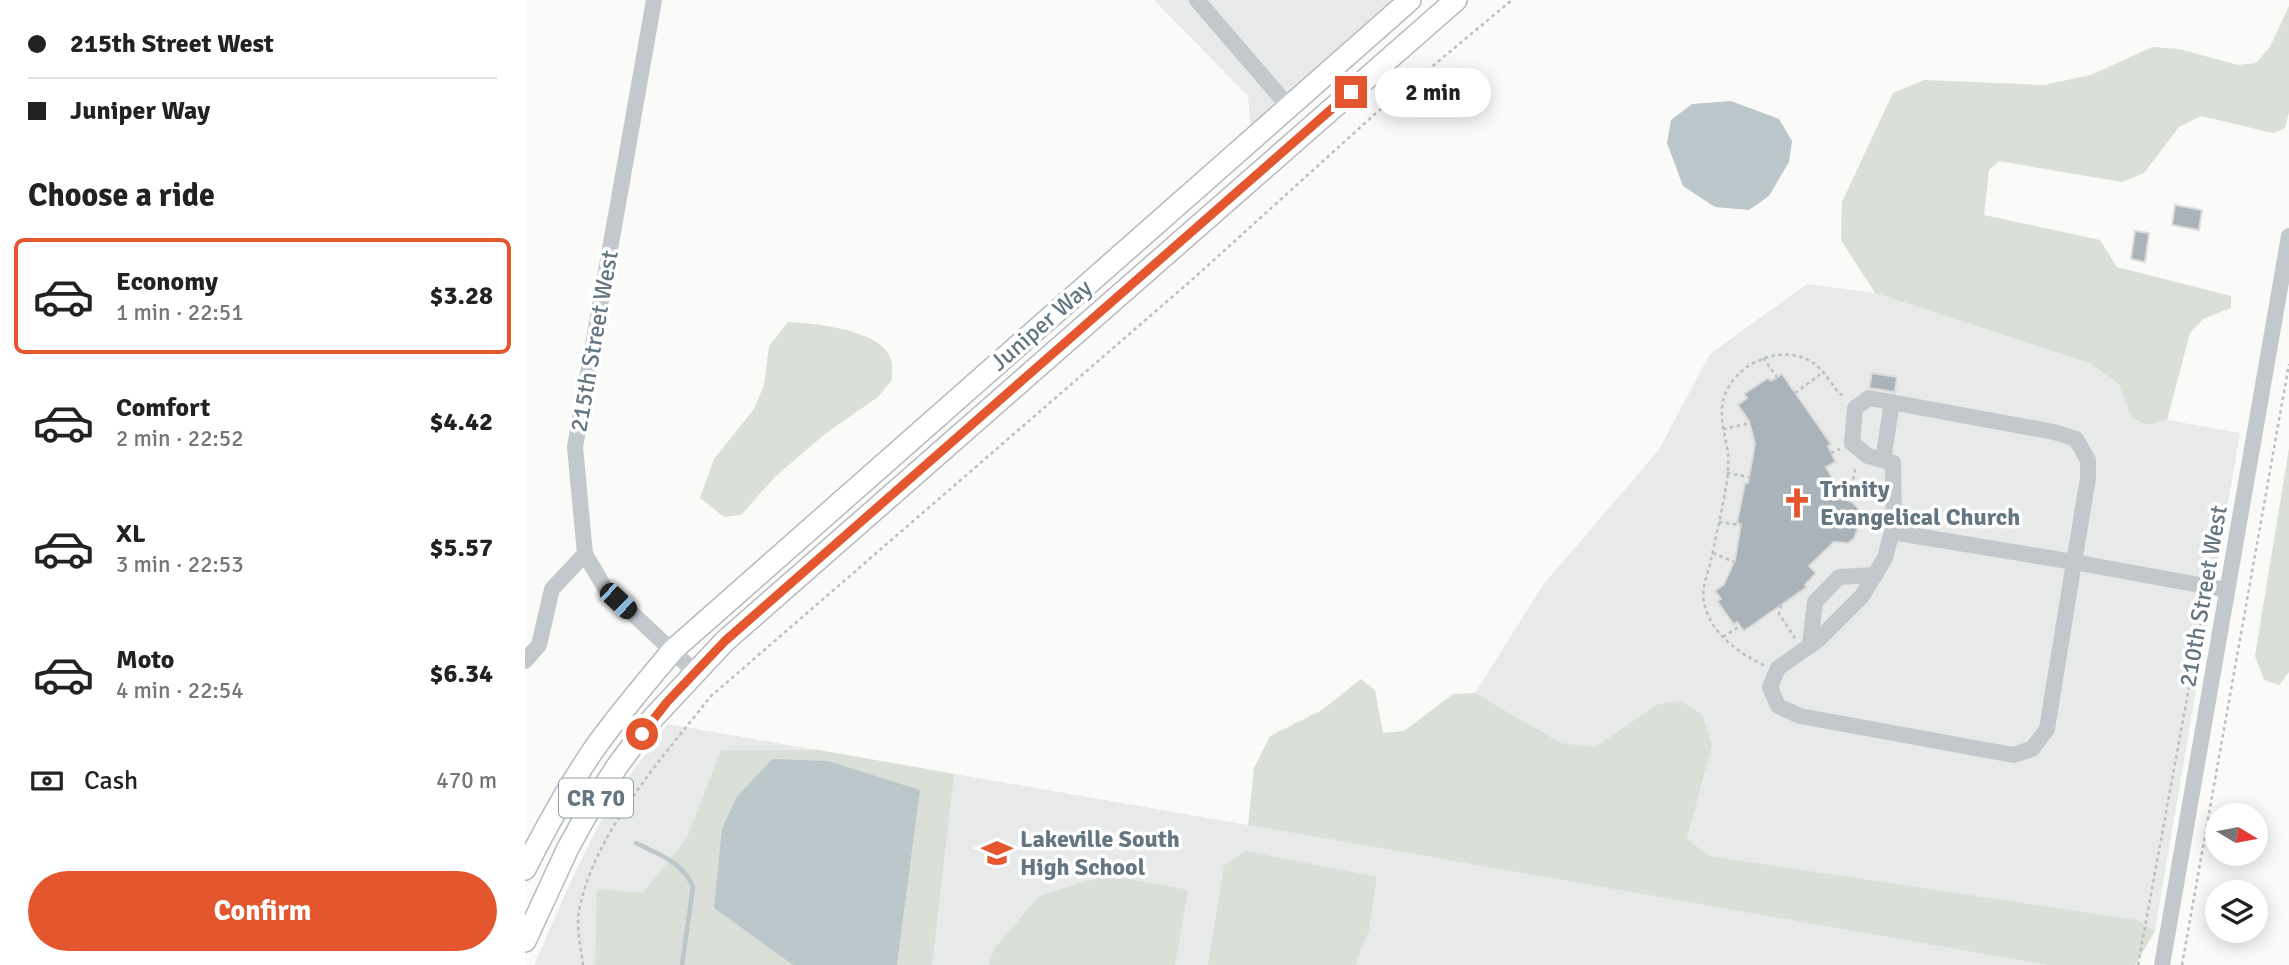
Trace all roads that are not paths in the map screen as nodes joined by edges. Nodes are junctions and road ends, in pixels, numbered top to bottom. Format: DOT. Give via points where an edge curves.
graph roads {
  1 [pos="654,0"];
  2 [pos="1197,0"];
  3 [pos="1410,0"];
  4 [pos="1456,0"];
  5 [pos="1290,107"];
  6 [pos="2289,236"];
  7 [pos="1892,402"];
  8 [pos="1884,460"];
  9 [pos="1892,532"];
  10 [pos="585,554"];
  11 [pos="2074,562"];
  12 [pos="1875,575"];
  13 [pos="2227,590"];
  14 [pos="1810,646"];
  15 [pos="673,650"];
  16 [pos="525,661"];
  17 [pos="695,671"];
  18 [pos="525,869"];
  19 [pos="525,941"];
  20 [pos="2162,965"];
  1 -- 10 [label="street, 215th Street West" via="575,447"];
  2 -- 5 [label="street"];
  3 -- 5 [label="main road, Juniper Way / CR 70"];
  4 -- 17 [label="main road, Juniper Way / CR 70"];
  5 -- 15 [label="main road, Juniper Way / CR 70"];
  6 -- 13 [label="street, 210th Street West"];
  7 -- 8 [label="street"];
  7 -- 8 [label="street" via="1868,398 1855,408 1852,443 1868,456"];
  7 -- 11 [label="street" via="2076,439 2088,460 2088,478"];
  8 -- 9 [label="street" via="1893,463"];
  9 -- 11 [label="street"];
  9 -- 12 [label="street"];
  10 -- 15 [label="street, 215th Street West" via="605,588"];
  10 -- 16 [label="street" via="552,589 540,645"];
  11 -- 13 [label="street"];
  11 -- 14 [label="street" via="2047,729 2032,749 2013,755 1800,716 1778,706 1770,687 1778,668"];
  12 -- 14 [label="street" via="1862,596"];
  12 -- 14 [label="street" via="1839,577 1815,602"];
  13 -- 20 [label="street, 210th Street West"];
  15 -- 17 [label="street, 215th Street West"];
  15 -- 18 [label="main road, CR 70" via="592,752"];
  17 -- 19 [label="main road, CR 70" via="653,718 589,810"];
}
